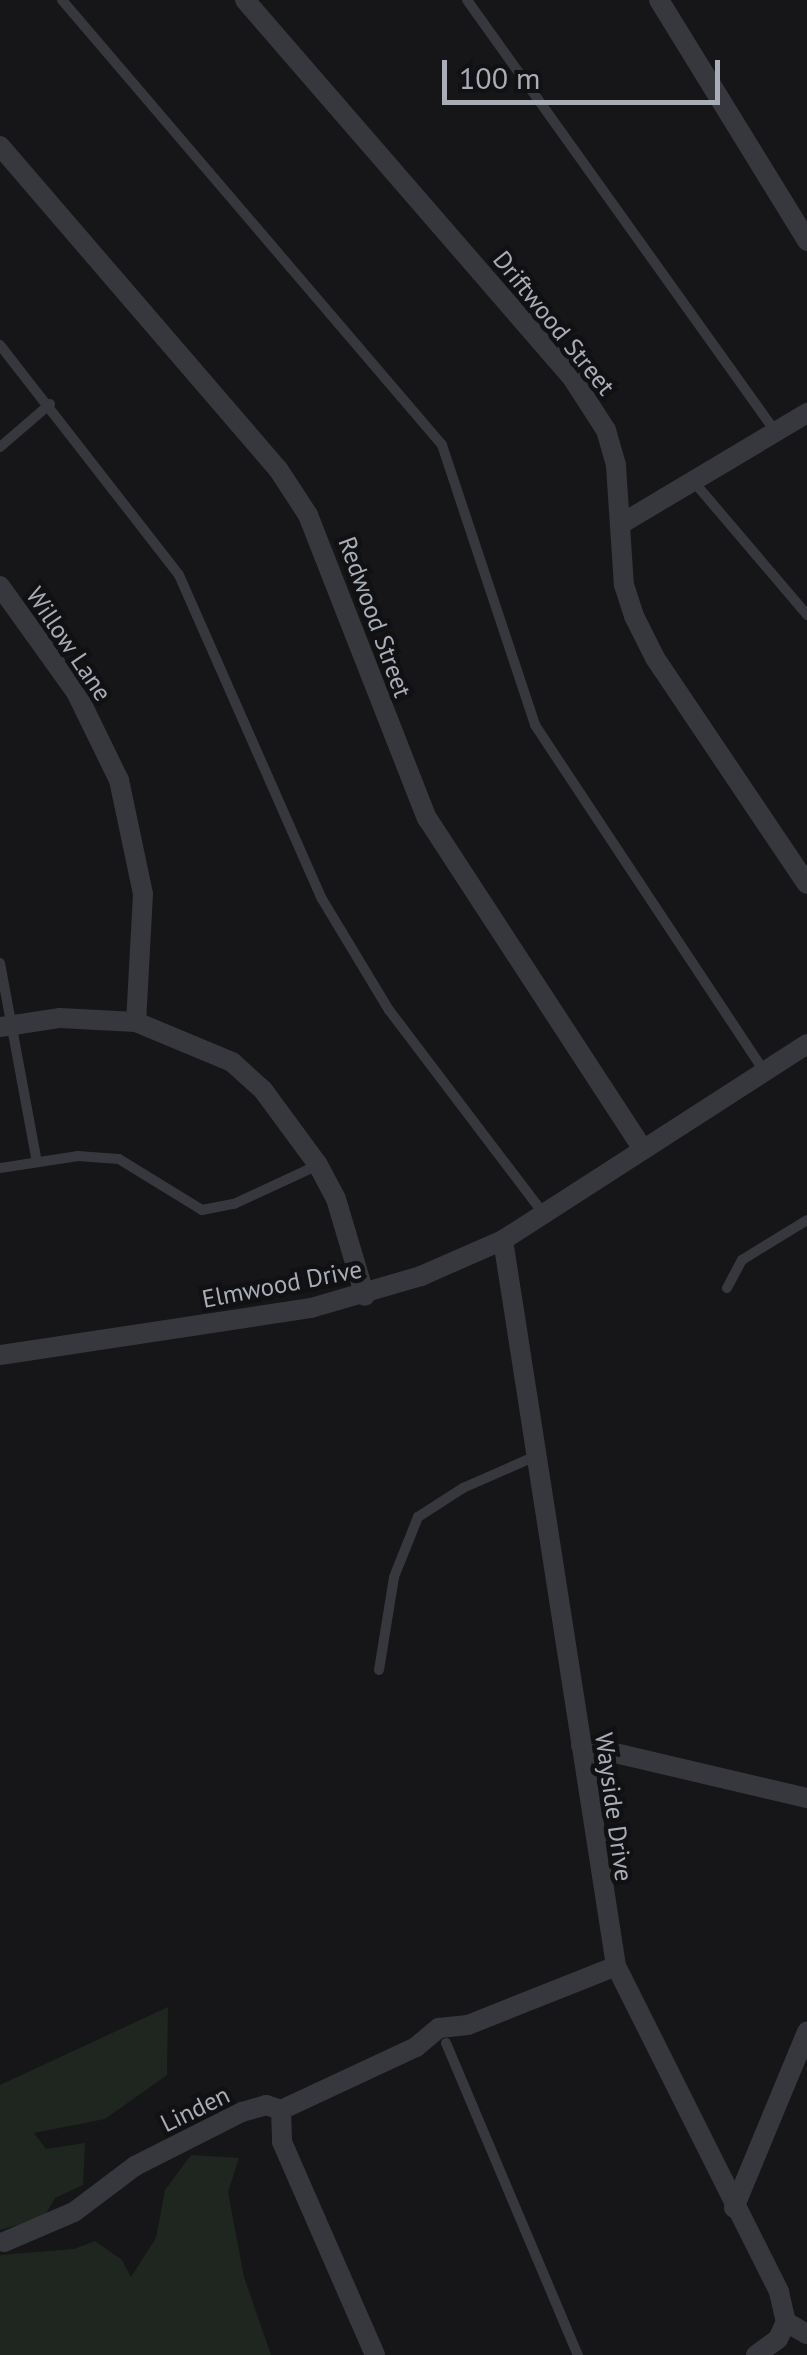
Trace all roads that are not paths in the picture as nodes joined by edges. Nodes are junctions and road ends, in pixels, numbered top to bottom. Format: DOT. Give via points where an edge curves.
graph roads {
  1 [pos="62,0"];
  2 [pos="245,0"];
  3 [pos="468,0"];
  4 [pos="659,0"];
  5 [pos="0,146"];
  6 [pos="807,241"];
  7 [pos="0,345"];
  8 [pos="50,404"];
  9 [pos="807,413"];
  10 [pos="776,432"];
  11 [pos="0,447"];
  12 [pos="694,482"];
  13 [pos="621,524"];
  14 [pos="0,586"];
  15 [pos="807,615"];
  16 [pos="807,884"];
  17 [pos="0,963"];
  18 [pos="136,1022"];
  19 [pos="6,1026"];
  20 [pos="807,1044"];
  21 [pos="764,1071"];
  22 [pos="642,1148"];
  23 [pos="37,1162"];
  24 [pos="318,1166"];
  25 [pos="0,1168"];
  26 [pos="543,1213"];
  27 [pos="807,1220"];
  28 [pos="503,1240"];
  29 [pos="727,1288"];
  30 [pos="364,1296"];
  31 [pos="0,1355"];
  32 [pos="536,1456"];
  33 [pos="379,1670"];
  34 [pos="581,1745"];
  35 [pos="807,1798"];
  36 [pos="616,1966"];
  37 [pos="468,2025"];
  38 [pos="807,2032"];
  39 [pos="446,2043"];
  40 [pos="416,2046"];
  41 [pos="281,2110"];
  42 [pos="734,2208"];
  43 [pos="4,2242"];
  44 [pos="786,2322"];
  45 [pos="807,2334"];
  46 [pos="374,2355"];
  47 [pos="578,2355"];
  48 [pos="756,2355"];
  1 -- 21 [label="lane" via="442,445 535,725"];
  2 -- 13 [label="street, Driftwood Street" via="571,376 606,430"];
  3 -- 10 [label="lane"];
  4 -- 6 [label="street"];
  5 -- 22 [label="street, Redwood Street" via="278,469 308,515 427,818"];
  7 -- 8 [label="lane"];
  8 -- 11 [label="lane"];
  8 -- 26 [label="lane" via="180,575 322,899 360,962"];
  9 -- 10 [label="street"];
  10 -- 12 [label="street"];
  12 -- 13 [label="street"];
  12 -- 15 [label="lane"];
  13 -- 16 [label="street, Driftwood Street" via="624,585 655,658"];
  14 -- 18 [label="street, Willow Lane" via="76,692 119,780 143,894"];
  17 -- 19 [label="lane"];
  18 -- 19 [label="street" via="60,1018"];
  18 -- 24 [label="street" via="232,1062 263,1090"];
  19 -- 23 [label="lane"];
  20 -- 21 [label="street, Elmwood Drive"];
  21 -- 22 [label="street, Elmwood Drive"];
  22 -- 26 [label="street, Elmwood Drive"];
  23 -- 24 [label="lane" via="119,1160 202,1210 234,1204"];
  23 -- 25 [label="lane"];
  24 -- 30 [label="street"];
  26 -- 28 [label="street, Elmwood Drive"];
  27 -- 29 [label="lane" via="742,1260"];
  28 -- 30 [label="street, Elmwood Drive"];
  28 -- 32 [label="street, Wayside Drive"];
  30 -- 31 [label="street, Elmwood Drive"];
  32 -- 33 [label="lane" via="463,1488 418,1517 394,1577"];
  32 -- 34 [label="street, Wayside Drive"];
  34 -- 35 [label="street"];
  34 -- 36 [label="street, Wayside Drive"];
  36 -- 37 [label="street, Linden"];
  36 -- 42 [label="street, Wayside Drive"];
  37 -- 39 [label="street, Linden"];
  37 -- 40 [label="street, Linden" via="439,2028"];
  38 -- 42 [label="street"];
  39 -- 40 [label="street, Linden"];
  39 -- 47 [label="lane"];
  40 -- 41 [label="street, Linden"];
  41 -- 43 [label="street, Linden" via="266,2105 242,2112 136,2166 74,2212"];
  41 -- 46 [label="street" via="282,2142"];
  42 -- 44 [label="street, Wayside Drive" via="779,2292"];
  44 -- 45 [label="street"];
  44 -- 48 [label="street" via="778,2339"];
}
